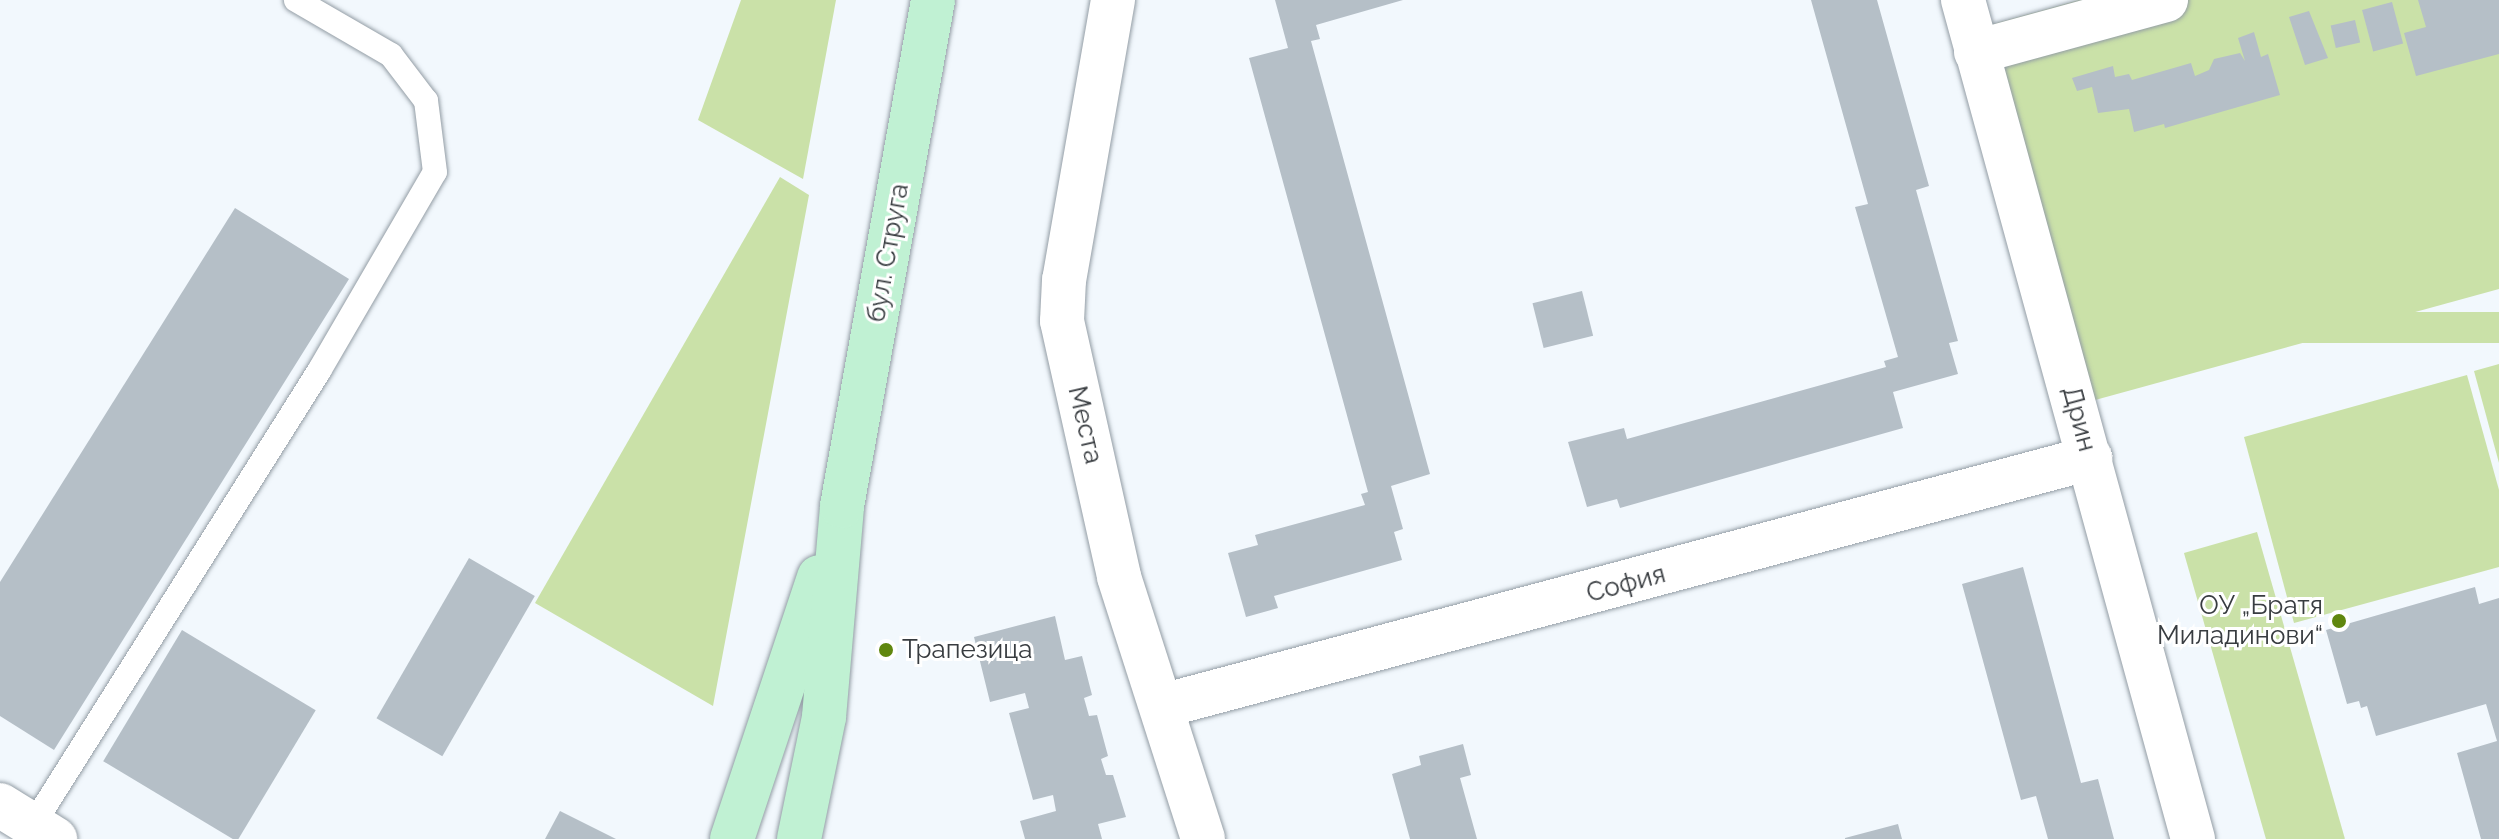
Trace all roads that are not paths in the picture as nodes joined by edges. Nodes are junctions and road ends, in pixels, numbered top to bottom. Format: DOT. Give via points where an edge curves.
graph roads {
  1 [pos="296,0"];
  2 [pos="933,0"];
  3 [pos="1113,0"];
  4 [pos="1963,0"];
  5 [pos="2166,0"];
  6 [pos="1976,52"];
  7 [pos="2090,458"];
  8 [pos="842,506"];
  9 [pos="1162,706"];
  10 [pos="748,787"];
  11 [pos="22,824"];
  12 [pos="722,839"];
  13 [pos="732,839"];
  14 [pos="799,839"];
  15 [pos="1203,839"];
  16 [pos="2193,839"];
  1 -- 11 [label="lane" via="391,55 426,101 435,172 319,371"];
  2 -- 8 [label="main road, бул. Струга"];
  3 -- 9 [label="street, Места" via="1064,280 1062,321 1119,577"];
  4 -- 6 [label="street, Дрин"];
  5 -- 6 [label="street"];
  6 -- 7 [label="street, Дрин"];
  7 -- 9 [label="street, София"];
  7 -- 16 [label="street, Дрин"];
  8 -- 10 [label="main road, бул. Струга"];
  8 -- 14 [label="main road, бул. Струга" via="824,717"];
  9 -- 15 [label="street, Места"];
  10 -- 12 [label="main road"];
  10 -- 13 [label="main road, бул. Струга"];
}
